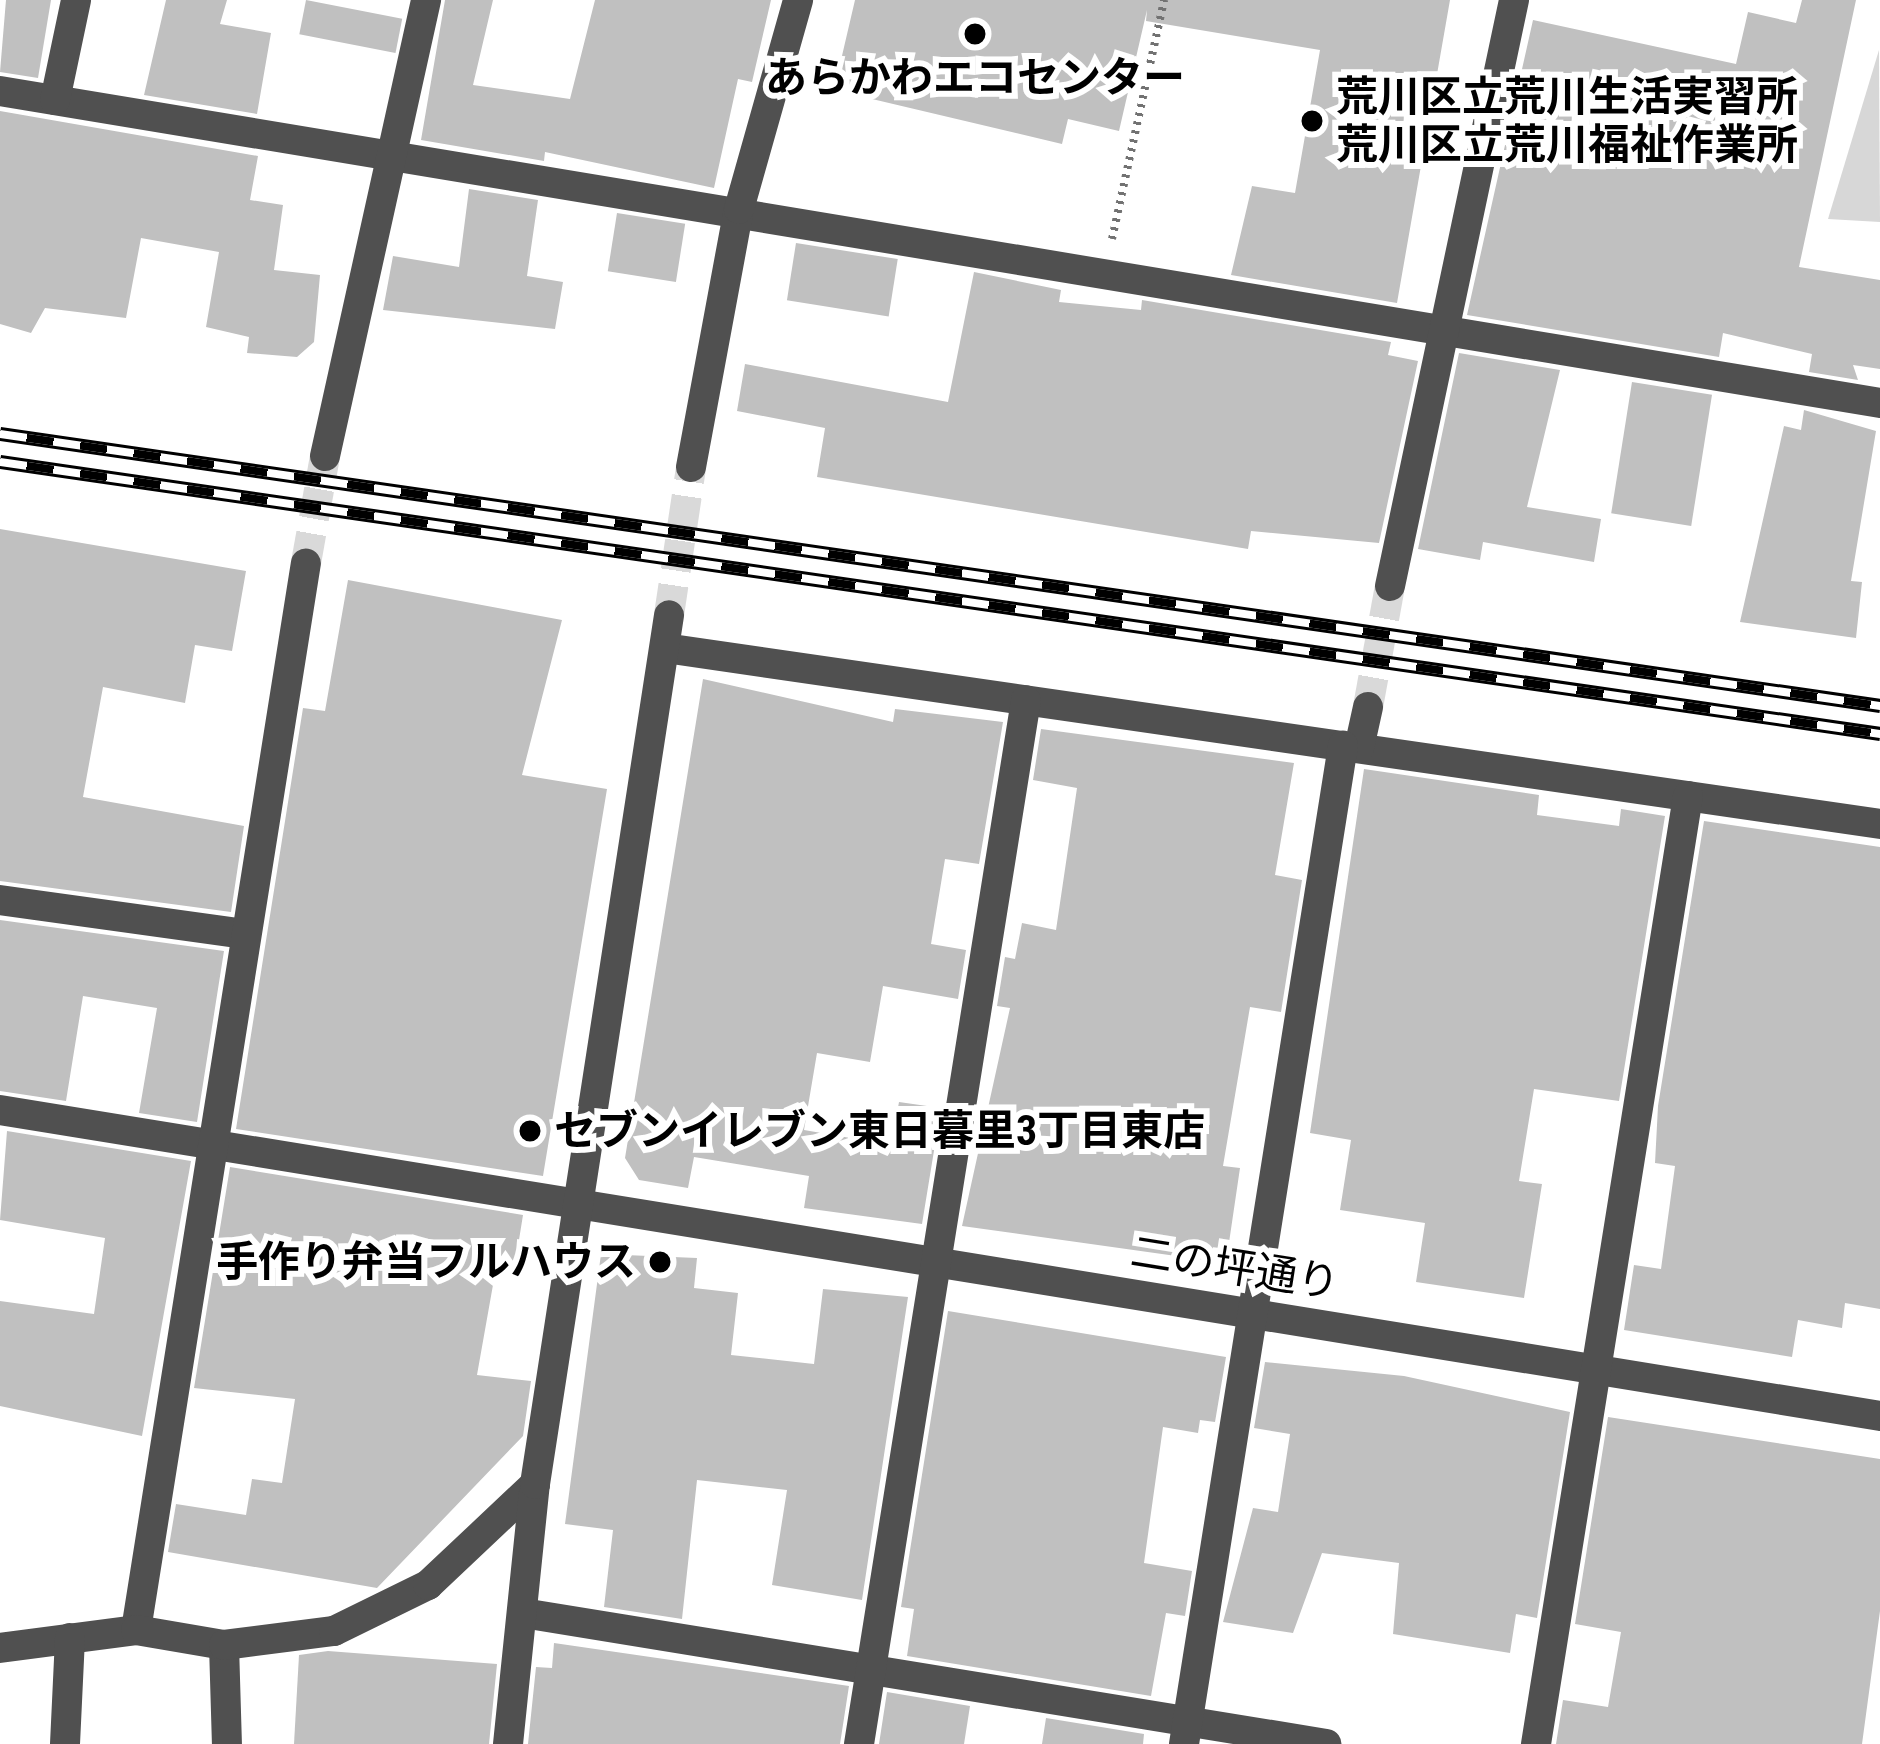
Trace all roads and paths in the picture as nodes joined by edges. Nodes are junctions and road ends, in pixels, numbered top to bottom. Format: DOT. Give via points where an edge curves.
graph roads {
  1 [pos="76,0"];
  2 [pos="426,0"];
  3 [pos="798,0"];
  4 [pos="1164,0"];
  5 [pos="1514,0"];
  6 [pos="0,91"];
  7 [pos="55,100"];
  8 [pos="392,156"];
  9 [pos="739,209"];
  10 [pos="1105,272"];
  11 [pos="1441,330"];
  12 [pos="1880,403"];
  13 [pos="325,456"];
  14 [pos="691,467"];
  15 [pos="306,563"];
  16 [pos="1390,586"];
  17 [pos="669,615"];
  18 [pos="665,648"];
  19 [pos="1026,700"];
  20 [pos="1368,707"];
  21 [pos="1351,747"];
  22 [pos="1688,796"];
  23 [pos="1880,824"];
  24 [pos="0,900"];
  25 [pos="246,934"];
  26 [pos="0,1111"];
  27 [pos="211,1144"];
  28 [pos="577,1205"];
  29 [pos="935,1262"];
  30 [pos="1250,1313"];
  31 [pos="1596,1369"];
  32 [pos="1880,1416"];
  33 [pos="535,1484"];
  34 [pos="529,1614"];
  35 [pos="136,1630"];
  36 [pos="70,1638"];
  37 [pos="224,1646"];
  38 [pos="0,1648"];
  39 [pos="871,1668"];
  40 [pos="1185,1733"];
  41 [pos="65,1744"];
  42 [pos="227,1744"];
  43 [pos="508,1744"];
  44 [pos="859,1744"];
  45 [pos="1326,1744"];
  46 [pos="1537,1744"];
  1 -- 7 [label="street"];
  2 -- 8 [label="street"];
  3 -- 9 [label="street"];
  4 -- 10 [label="path"];
  5 -- 11 [label="street"];
  6 -- 7 [label="street"];
  7 -- 8 [label="street"];
  8 -- 9 [label="street"];
  8 -- 13 [label="street"];
  9 -- 10 [label="street"];
  9 -- 14 [label="street"];
  10 -- 11 [label="street"];
  11 -- 12 [label="street"];
  11 -- 16 [label="street"];
  15 -- 25 [label="street"];
  17 -- 18 [label="street"];
  18 -- 19 [label="street"];
  18 -- 28 [label="street"];
  19 -- 21 [label="street"];
  19 -- 29 [label="street"];
  20 -- 21 [label="street"];
  21 -- 22 [label="street"];
  21 -- 30 [label="street"];
  22 -- 23 [label="street"];
  22 -- 31 [label="street"];
  24 -- 25 [label="street"];
  25 -- 27 [label="street"];
  26 -- 27 [label="street, 二の坪通り"];
  27 -- 28 [label="street, 二の坪通り"];
  27 -- 35 [label="street"];
  28 -- 29 [label="street, 二の坪通り"];
  28 -- 33 [label="street"];
  29 -- 30 [label="street, 二の坪通り"];
  29 -- 39 [label="street"];
  30 -- 31 [label="street, 二の坪通り"];
  30 -- 40 [label="street"];
  31 -- 32 [label="street, 二の坪通り"];
  31 -- 46 [label="street"];
  33 -- 34 [label="street"];
  33 -- 37 [label="street" via="384,1614"];
  34 -- 39 [label="street"];
  34 -- 43 [label="street"];
  35 -- 36 [label="street"];
  35 -- 37 [label="street"];
  36 -- 38 [label="street"];
  36 -- 41 [label="street"];
  37 -- 42 [label="street"];
  39 -- 40 [label="street"];
  39 -- 44 [label="street"];
  40 -- 45 [label="street"];
}
